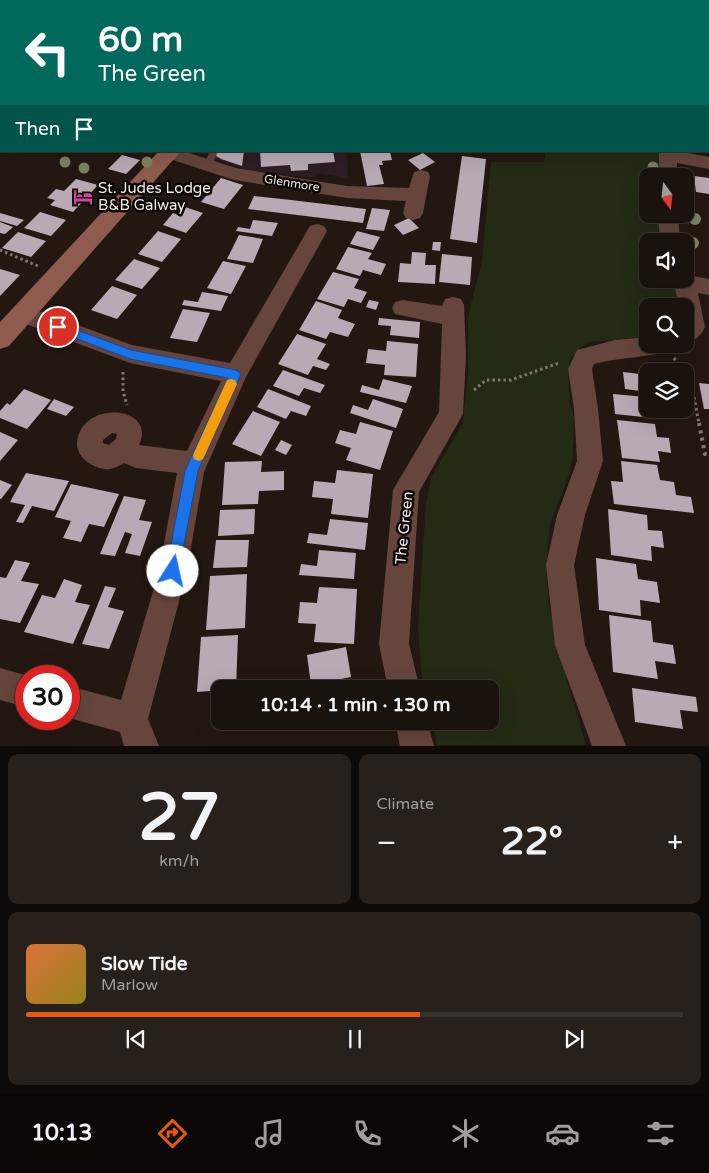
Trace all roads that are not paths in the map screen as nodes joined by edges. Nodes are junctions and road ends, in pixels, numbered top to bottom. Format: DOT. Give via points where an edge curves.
graph roads {
  1 [pos="171,152"];
  2 [pos="668,154"];
  3 [pos="211,158"];
  4 [pos="709,163"];
  5 [pos="668,168"];
  6 [pos="421,176"];
  7 [pos="317,231"];
  8 [pos="694,283"];
  9 [pos="709,287"];
  10 [pos="403,308"];
  11 [pos="23,314"];
  12 [pos="0,339"];
  13 [pos="639,347"];
  14 [pos="236,374"];
  15 [pos="125,439"];
  16 [pos="195,464"];
  17 [pos="402,680"];
  18 [pos="0,684"];
  19 [pos="15,688"];
  20 [pos="80,707"];
  21 [pos="413,730"];
  22 [pos="137,732"];
  23 [pos="417,746"];
  24 [pos="609,746"];
  1 -- 3 [label="street, Glenmore"];
  1 -- 11 [label="main road"];
  2 -- 4 [label="street"];
  2 -- 5 [label="street"];
  3 -- 6 [label="street, Glenmore" via="234,174 415,204"];
  7 -- 14 [label="street"];
  8 -- 9 [label="street"];
  10 -- 17 [label="street, The Green" via="453,311 454,356 451,414 406,490 394,644"];
  11 -- 12 [label="main road"];
  11 -- 14 [label="street" via="130,354"];
  13 -- 24 [label="street" via="585,357 580,369 590,461 571,514 560,565 570,645"];
  14 -- 16 [label="street"];
  15 -- 16 [label="street" via="136,456"];
  16 -- 22 [label="street"];
  18 -- 19 [label="street"];
  20 -- 22 [label="street"];
  21 -- 23 [label="street"];
}
